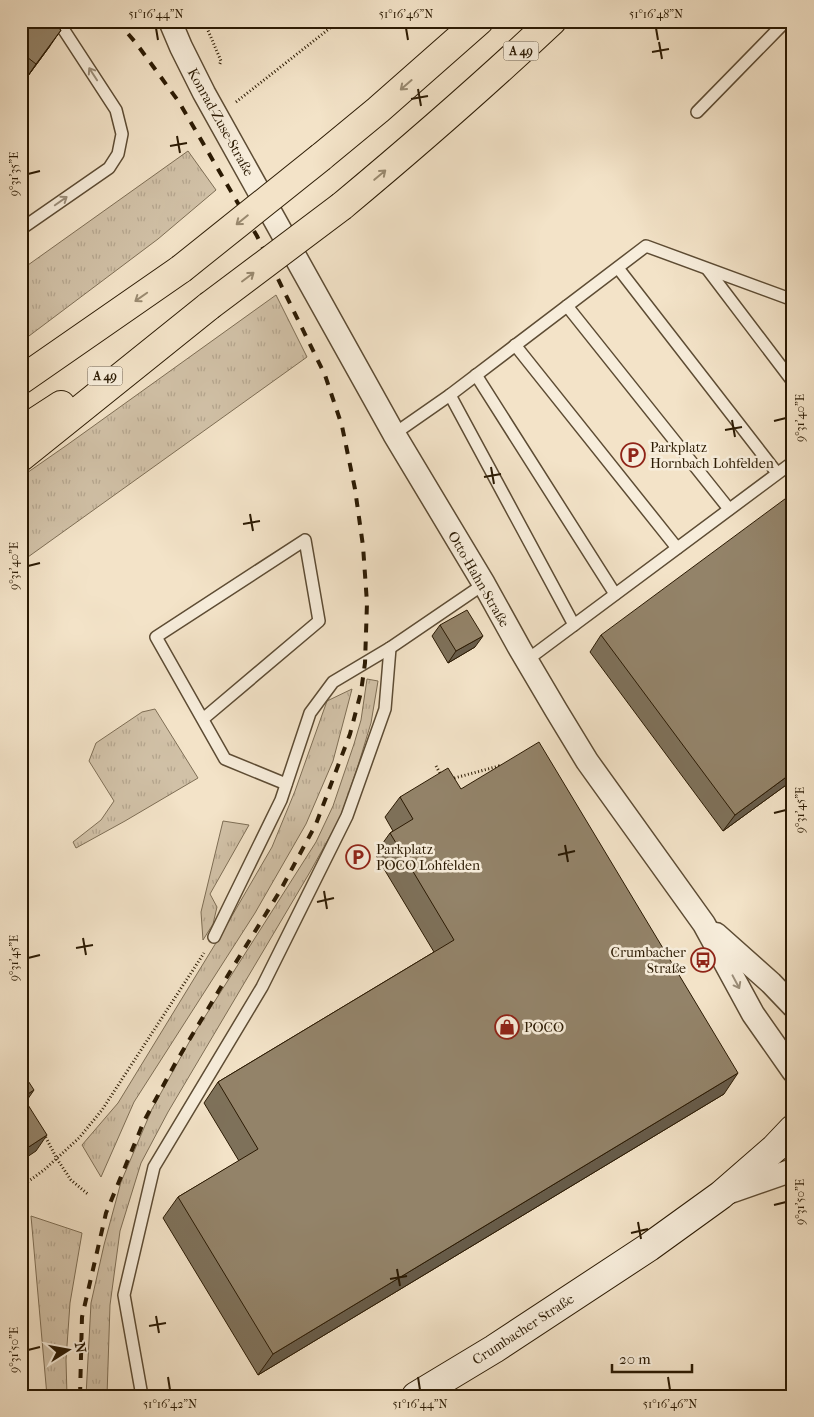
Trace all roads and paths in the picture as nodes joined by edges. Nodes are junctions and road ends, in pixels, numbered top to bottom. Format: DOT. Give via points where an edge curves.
graph roads {
  1 [pos="58,21"];
  2 [pos="170,21"];
  3 [pos="340,21"];
  4 [pos="479,21"];
  5 [pos="552,21"];
  6 [pos="786,21"];
  7 [pos="696,112"];
  8 [pos="218,116"];
  9 [pos="276,220"];
  10 [pos="21,229"];
  11 [pos="618,268"];
  12 [pos="708,269"];
  13 [pos="793,300"];
  14 [pos="567,306"];
  15 [pos="198,314"];
  16 [pos="516,346"];
  17 [pos="476,375"];
  18 [pos="21,380"];
  19 [pos="793,382"];
  20 [pos="450,395"];
  21 [pos="21,431"];
  22 [pos="394,434"];
  23 [pos="21,457"];
  24 [pos="793,462"];
  25 [pos="778,473"];
  26 [pos="729,509"];
  27 [pos="677,548"];
  28 [pos="484,584"];
  29 [pos="615,594"];
  30 [pos="574,624"];
  31 [pos="390,648"];
  32 [pos="527,660"];
  33 [pos="203,719"];
  34 [pos="436,766"];
  35 [pos="504,772"];
  36 [pos="286,784"];
  37 [pos="704,924"];
  38 [pos="214,938"];
  39 [pos="771,982"];
  40 [pos="793,987"];
  41 [pos="793,1006"];
  42 [pos="793,1070"];
  43 [pos="793,1129"];
  44 [pos="43,1134"];
  45 [pos="56,1159"];
  46 [pos="793,1170"];
  47 [pos="22,1186"];
  48 [pos="89,1195"];
  49 [pos="722,1195"];
  50 [pos="142,1396"];
  51 [pos="416,1396"];
  10 -- 1 [label="lane, one-way" via="109,168 118,154 122,134 116,110"];
  2 -- 8 [label="street, Konrad-Zuse-Straße"];
  3 -- 8 [label="path"];
  4 -- 18 [label="highway, one-way, bridge" via="378,110 181,269"];
  15 -- 5 [label="highway, A 49, one-way, bridge" via="342,206 482,87"];
  6 -- 7 [label="lane"];
  8 -- 9 [label="street, Konrad-Zuse-Straße"];
  9 -- 22 [label="street, Otto-Hahn-Straße"];
  11 -- 12 [label="lane" via="646,246"];
  11 -- 14 [label="lane"];
  11 -- 25 [label="lane"];
  12 -- 13 [label="lane"];
  12 -- 19 [label="lane"];
  14 -- 16 [label="lane"];
  14 -- 26 [label="lane"];
  15 -- 21 [label="highway, A 49"];
  15 -- 23 [label="highway"];
  16 -- 17 [label="lane"];
  16 -- 27 [label="lane"];
  17 -- 20 [label="lane"];
  17 -- 29 [label="lane"];
  20 -- 22 [label="lane"];
  20 -- 30 [label="lane"];
  22 -- 28 [label="street, Otto-Hahn-Straße"];
  24 -- 25 [label="lane"];
  25 -- 26 [label="lane"];
  26 -- 27 [label="lane"];
  27 -- 29 [label="lane"];
  28 -- 31 [label="lane"];
  28 -- 32 [label="street, Otto-Hahn-Straße"];
  29 -- 30 [label="lane"];
  30 -- 32 [label="lane"];
  31 -- 36 [label="lane" via="333,682 310,713"];
  31 -- 50 [label="lane" via="385,709 347,816 262,987 154,1167 124,1295"];
  32 -- 37 [label="street, Otto-Hahn-Straße" via="587,761"];
  33 -- 33 [label="lane" via="156,637 305,540 319,621"];
  33 -- 36 [label="lane" via="225,759"];
  34 -- 35 [label="path" via="444,780 500,766"];
  36 -- 38 [label="lane"];
  37 -- 39 [label="street, Otto-Hahn-Straße"];
  37 -- 42 [label="street, Otto-Hahn-Straße, one-way" via="753,1014"];
  38 -- 45 [label="path" via="102,1110 80,1138"];
  39 -- 40 [label="street, Otto-Hahn-Straße"];
  39 -- 41 [label="street, Otto-Hahn-Straße"];
  43 -- 49 [label="main road, Crumbacher Straße"];
  44 -- 45 [label="path"];
  45 -- 47 [label="path"];
  45 -- 48 [label="path" via="70,1180"];
  46 -- 49 [label="street"];
  49 -- 51 [label="main road, Crumbacher Straße" via="494,1349"];
}
